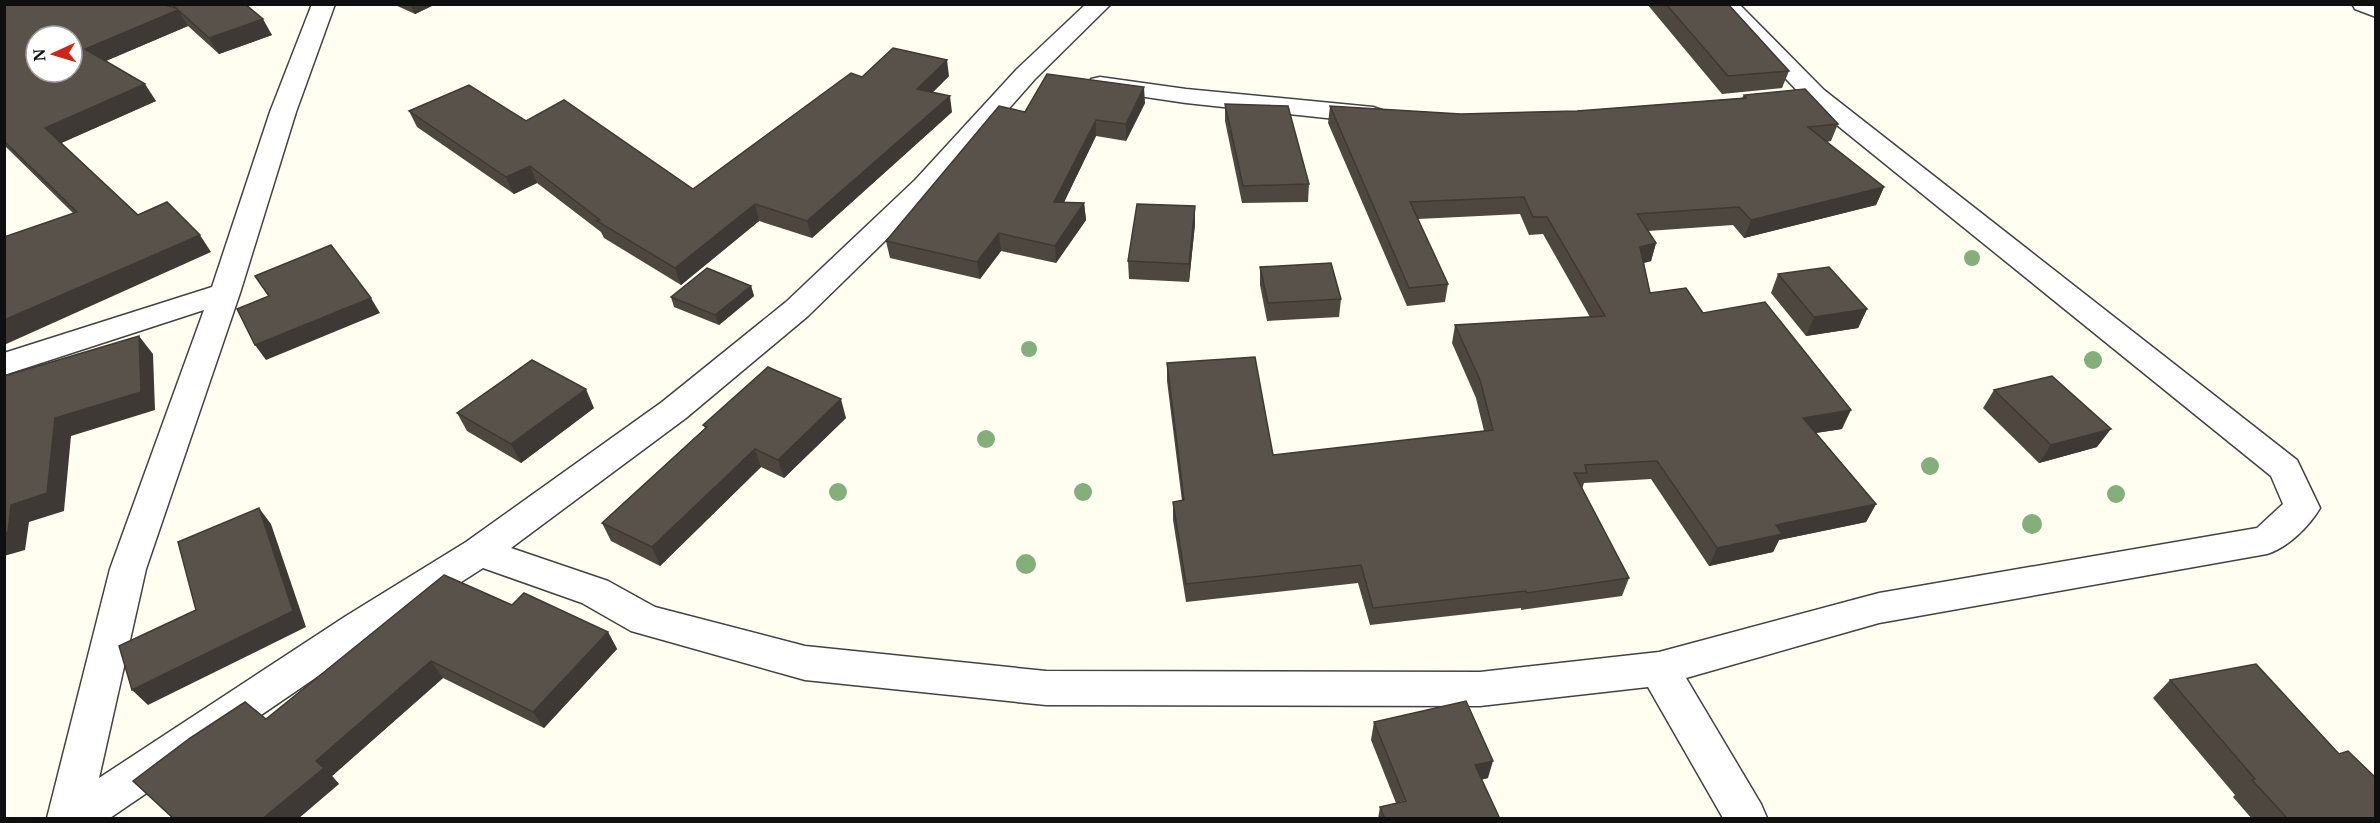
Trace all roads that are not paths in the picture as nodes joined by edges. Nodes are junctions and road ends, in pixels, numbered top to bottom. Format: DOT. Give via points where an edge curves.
graph roads {
  1 [pos="324,4"];
  2 [pos="1100,4"];
  3 [pos="1726,4"];
  4 [pos="2363,4"];
  5 [pos="2376,10"];
  6 [pos="1026,74"];
  7 [pos="1391,116"];
  8 [pos="225,293"];
  9 [pos="4,364"];
  10 [pos="479,552"];
  11 [pos="1659,669"];
  12 [pos="68,819"];
  13 [pos="75,819"];
  14 [pos="1746,819"];
  1 -- 8 [label="street" via="283,112"];
  2 -- 6 [label="street"];
  3 -- 11 [label="street" via="1798,97 2285,469 2302,508 2267,540 1879,608"];
  4 -- 5 [label="street"];
  6 -- 7 [label="street" via="1186,96"];
  6 -- 10 [label="street" via="925,186 797,309 674,411"];
  8 -- 9 [label="street"];
  8 -- 12 [label="street" via="128,569"];
  10 -- 11 [label="street" via="595,592 645,620 805,663 1046,688 1480,689"];
  10 -- 13 [label="street" via="360,627"];
  11 -- 14 [label="street"];
}
